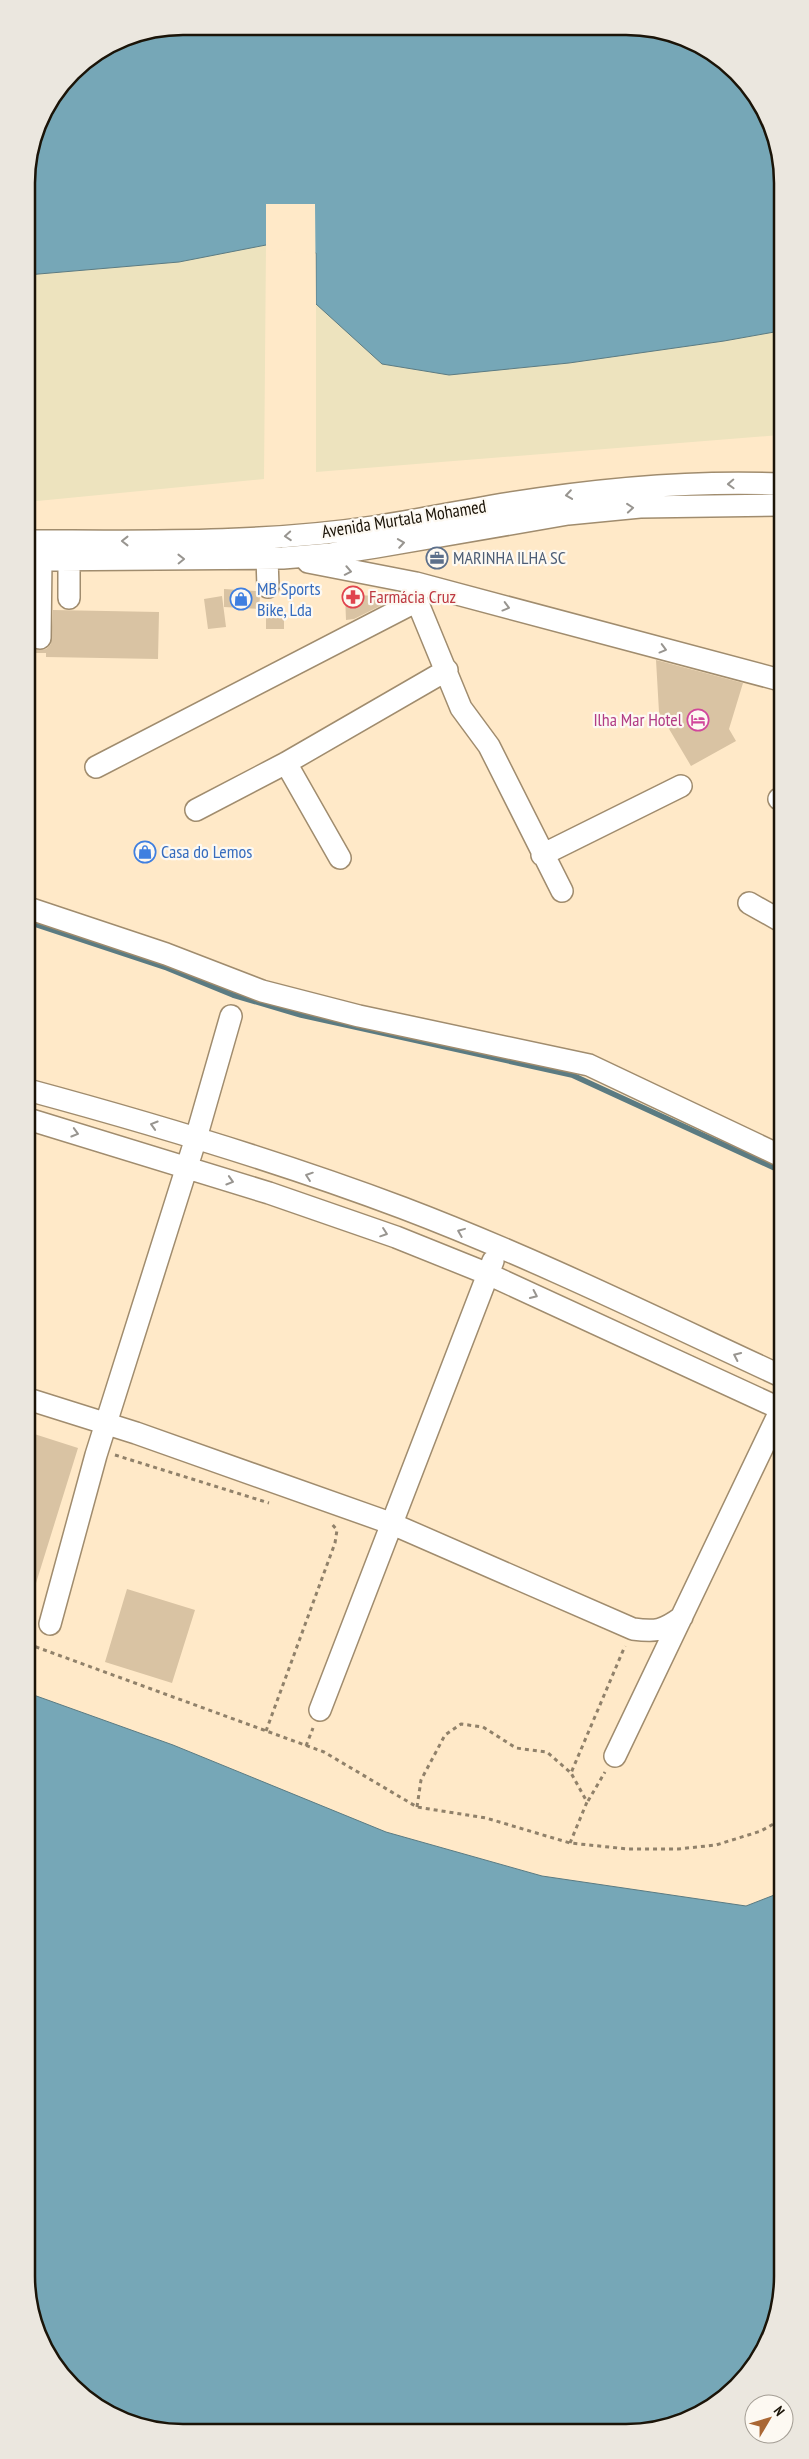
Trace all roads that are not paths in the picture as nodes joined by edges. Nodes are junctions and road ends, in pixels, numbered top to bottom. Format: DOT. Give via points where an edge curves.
graph roads {
  1 [pos="774,484"];
  2 [pos="774,506"];
  3 [pos="35,541"];
  4 [pos="275,558"];
  5 [pos="35,560"];
  6 [pos="69,560"];
  7 [pos="35,573"];
  8 [pos="268,587"];
  9 [pos="416,592"];
  10 [pos="69,598"];
  11 [pos="40,638"];
  12 [pos="447,670"];
  13 [pos="774,679"];
  14 [pos="286,763"];
  15 [pos="96,768"];
  16 [pos="681,786"];
  17 [pos="196,810"];
  18 [pos="542,855"];
  19 [pos="340,858"];
  20 [pos="562,891"];
  21 [pos="749,903"];
  22 [pos="35,910"];
  23 [pos="774,917"];
  24 [pos="231,1016"];
  25 [pos="35,1092"];
  26 [pos="35,1121"];
  27 [pos="196,1138"];
  28 [pos="774,1153"];
  29 [pos="186,1167"];
  30 [pos="499,1247"];
  31 [pos="488,1274"];
  32 [pos="774,1373"];
  33 [pos="35,1401"];
  34 [pos="774,1406"];
  35 [pos="106,1424"];
  36 [pos="774,1424"];
  37 [pos="390,1523"];
  38 [pos="682,1617"];
  39 [pos="50,1624"];
  40 [pos="320,1710"];
  41 [pos="615,1756"];
  1 -- 3 [label="street, Avenida Murtala Mohamed, one-way" via="646,487 575,494 372,527 292,536 218,540"];
  4 -- 2 [label="street, Avenida Murtala Mohamed, one-way" via="331,554 568,514 640,507"];
  6 -- 4 [label="street, Avenida Murtala Mohamed, one-way"];
  4 -- 8 [label="street"];
  4 -- 9 [label="street, Avenida Murtala Mohamed, one-way"];
  5 -- 6 [label="street, Avenida Murtala Mohamed"];
  6 -- 10 [label="street"];
  7 -- 11 [label="street"];
  9 -- 12 [label="street"];
  9 -- 13 [label="street, Avenida Murtala Mohamed, one-way"];
  9 -- 15 [label="street"];
  12 -- 14 [label="street"];
  12 -- 18 [label="street" via="461,708 490,746"];
  14 -- 17 [label="street"];
  14 -- 19 [label="street"];
  16 -- 18 [label="street"];
  18 -- 20 [label="street"];
  21 -- 23 [label="street"];
  22 -- 28 [label="street" via="166,954 262,991 358,1016 589,1066"];
  24 -- 27 [label="street"];
  27 -- 25 [label="street, one-way"];
  26 -- 29 [label="street, one-way"];
  27 -- 29 [label="street"];
  30 -- 27 [label="street, one-way" via="402,1208"];
  29 -- 31 [label="street, one-way" via="396,1237"];
  29 -- 35 [label="street"];
  30 -- 31 [label="street"];
  32 -- 30 [label="street, one-way"];
  31 -- 34 [label="street, one-way"];
  31 -- 37 [label="street"];
  33 -- 35 [label="street"];
  35 -- 37 [label="street"];
  35 -- 39 [label="street"];
  36 -- 38 [label="street"];
  37 -- 38 [label="street" via="633,1629 665,1629"];
  37 -- 40 [label="street"];
  38 -- 41 [label="street"];
}
